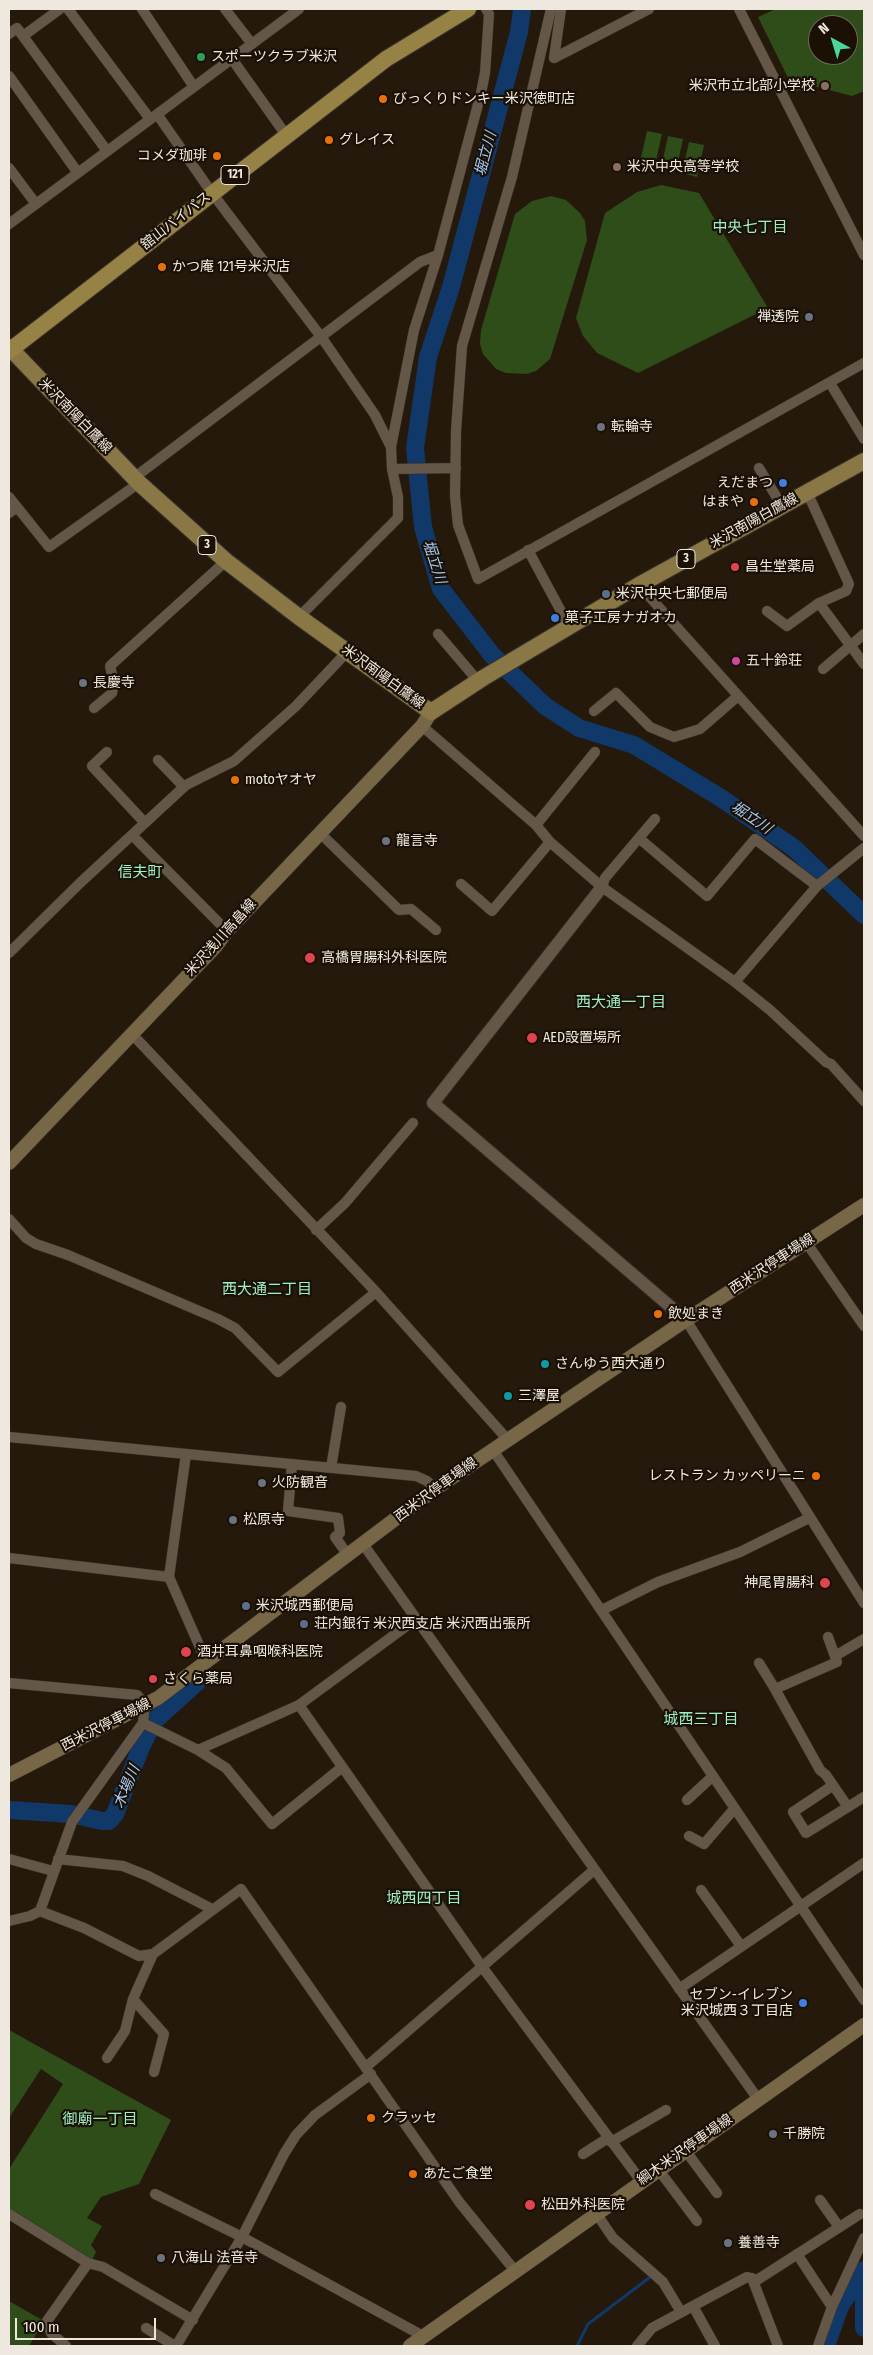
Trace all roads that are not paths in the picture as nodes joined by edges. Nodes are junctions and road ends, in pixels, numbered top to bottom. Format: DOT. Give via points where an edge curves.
graph roads {
  1 [pos="60,9"];
  2 [pos="68,9"];
  3 [pos="142,9"];
  4 [pos="225,9"];
  5 [pos="299,9"];
  6 [pos="468,9"];
  7 [pos="486,9"];
  8 [pos="551,9"];
  9 [pos="561,9"];
  10 [pos="649,9"];
  11 [pos="739,9"];
  12 [pos="9,34"];
  13 [pos="23,36"];
  14 [pos="252,44"];
  15 [pos="232,59"];
  16 [pos="9,76"];
  17 [pos="194,87"];
  18 [pos="154,117"];
  19 [pos="286,135"];
  20 [pos="107,151"];
  21 [pos="9,168"];
  22 [pos="78,173"];
  23 [pos="212,193"];
  24 [pos="36,204"];
  25 [pos="9,224"];
  26 [pos="864,255"];
  27 [pos="438,256"];
  28 [pos="322,338"];
  29 [pos="9,349"];
  30 [pos="864,363"];
  31 [pos="830,383"];
  32 [pos="864,439"];
  33 [pos="391,447"];
  34 [pos="864,461"];
  35 [pos="456,468"];
  36 [pos="759,468"];
  37 [pos="394,469"];
  38 [pos="137,480"];
  39 [pos="807,492"];
  40 [pos="9,497"];
  41 [pos="782,506"];
  42 [pos="13,510"];
  43 [pos="528,550"];
  44 [pos="226,561"];
  45 [pos="639,585"];
  46 [pos="819,603"];
  47 [pos="767,611"];
  48 [pos="299,617"];
  49 [pos="569,626"];
  50 [pos="438,634"];
  51 [pos="864,634"];
  52 [pos="850,646"];
  53 [pos="347,652"];
  54 [pos="864,664"];
  55 [pos="823,669"];
  56 [pos="481,680"];
  57 [pos="738,696"];
  58 [pos="94,708"];
  59 [pos="594,711"];
  60 [pos="431,712"];
  61 [pos="422,726"];
  62 [pos="107,752"];
  63 [pos="595,752"];
  64 [pos="158,760"];
  65 [pos="184,787"];
  66 [pos="655,819"];
  67 [pos="145,823"];
  68 [pos="536,825"];
  69 [pos="320,833"];
  70 [pos="132,834"];
  71 [pos="864,836"];
  72 [pos="640,838"];
  73 [pos="550,842"];
  74 [pos="864,848"];
  75 [pos="461,884"];
  76 [pos="817,886"];
  77 [pos="602,887"];
  78 [pos="436,930"];
  79 [pos="227,931"];
  80 [pos="9,953"];
  81 [pos="735,982"];
  82 [pos="132,1034"];
  83 [pos="864,1101"];
  84 [pos="413,1123"];
  85 [pos="9,1163"];
  86 [pos="864,1205"];
  87 [pos="9,1219"];
  88 [pos="316,1230"];
  89 [pos="806,1242"];
  90 [pos="376,1292"];
  91 [pos="686,1320"];
  92 [pos="864,1326"];
  93 [pos="341,1407"];
  94 [pos="9,1437"];
  95 [pos="508,1440"];
  96 [pos="493,1450"];
  97 [pos="186,1454"];
  98 [pos="292,1464"];
  99 [pos="331,1468"];
  100 [pos="435,1489"];
  101 [pos="809,1518"];
  102 [pos="363,1544"];
  103 [pos="348,1555"];
  104 [pos="9,1558"];
  105 [pos="169,1577"];
  106 [pos="864,1603"];
  107 [pos="602,1610"];
  108 [pos="416,1619"];
  109 [pos="828,1637"];
  110 [pos="864,1639"];
  111 [pos="835,1656"];
  112 [pos="206,1661"];
  113 [pos="760,1663"];
  114 [pos="9,1683"];
  115 [pos="775,1689"];
  116 [pos="145,1704"];
  117 [pos="299,1705"];
  118 [pos="144,1723"];
  119 [pos="198,1750"];
  120 [pos="341,1768"];
  121 [pos="9,1775"];
  122 [pos="713,1776"];
  123 [pos="832,1786"];
  124 [pos="864,1797"];
  125 [pos="687,1800"];
  126 [pos="848,1807"];
  127 [pos="734,1809"];
  128 [pos="689,1836"];
  129 [pos="9,1859"];
  130 [pos="58,1859"];
  131 [pos="864,1863"];
  132 [pos="594,1870"];
  133 [pos="53,1871"];
  134 [pos="701,1890"];
  135 [pos="801,1905"];
  136 [pos="212,1909"];
  137 [pos="40,1911"];
  138 [pos="9,1920"];
  139 [pos="741,1946"];
  140 [pos="153,1954"];
  141 [pos="483,1968"];
  142 [pos="679,1988"];
  143 [pos="133,1999"];
  144 [pos="864,2000"];
  145 [pos="864,2024"];
  146 [pos="107,2058"];
  147 [pos="369,2071"];
  148 [pos="154,2072"];
  149 [pos="758,2099"];
  150 [pos="666,2110"];
  151 [pos="609,2140"];
  152 [pos="686,2150"];
  153 [pos="583,2154"];
  154 [pos="658,2169"];
  155 [pos="640,2181"];
  156 [pos="717,2193"];
  157 [pos="155,2194"];
  158 [pos="820,2200"];
  159 [pos="596,2213"];
  160 [pos="9,2214"];
  161 [pos="860,2214"];
  162 [pos="697,2221"];
  163 [pos="838,2227"];
  164 [pos="242,2237"];
  165 [pos="864,2238"];
  166 [pos="797,2254"];
  167 [pos="88,2263"];
  168 [pos="516,2272"];
  169 [pos="752,2278"];
  170 [pos="692,2306"];
  171 [pos="832,2307"];
  172 [pos="681,2312"];
  173 [pos="193,2320"];
  174 [pos="146,2328"];
  175 [pos="423,2336"];
  176 [pos="66,2346"];
  177 [pos="175,2346"];
  178 [pos="410,2346"];
  179 [pos="637,2346"];
  180 [pos="715,2346"];
  181 [pos="778,2346"];
  182 [pos="818,2346"];
  1 -- 13 [label="street"];
  2 -- 18 [label="street"];
  3 -- 17 [label="street"];
  4 -- 14 [label="street"];
  5 -- 14 [label="street"];
  6 -- 19 [label="highway, 舘山バイパス / 121" via="386,59"];
  7 -- 27 [label="street" via="489,14 485,73"];
  8 -- 35 [label="street" via="512,177 462,346"];
  9 -- 10 [label="street" via="554,58"];
  11 -- 26 [label="street"];
  12 -- 13 [label="street" via="17,28"];
  13 -- 20 [label="street"];
  14 -- 15 [label="street"];
  15 -- 17 [label="street"];
  15 -- 19 [label="street"];
  16 -- 22 [label="street"];
  17 -- 18 [label="street"];
  18 -- 20 [label="street"];
  18 -- 23 [label="street"];
  19 -- 23 [label="highway, 舘山バイパス / 121"];
  20 -- 22 [label="street"];
  21 -- 24 [label="street"];
  22 -- 24 [label="street"];
  23 -- 28 [label="street"];
  23 -- 29 [label="highway, 舘山バイパス / 121"];
  24 -- 25 [label="street"];
  27 -- 28 [label="street" via="420,262"];
  27 -- 33 [label="street" via="414,330"];
  28 -- 33 [label="street" via="375,415"];
  28 -- 38 [label="street"];
  29 -- 38 [label="main road, 米沢南陽白鷹線 / 3"];
  30 -- 31 [label="street"];
  31 -- 32 [label="street"];
  31 -- 43 [label="street"];
  33 -- 37 [label="street"];
  34 -- 39 [label="main road, 米沢南陽白鷹線 / 3"];
  35 -- 37 [label="street"];
  35 -- 43 [label="street" via="458,525 478,579"];
  36 -- 41 [label="street"];
  37 -- 48 [label="street" via="398,518"];
  38 -- 42 [label="street" via="49,547"];
  38 -- 44 [label="main road, 米沢南陽白鷹線 / 3"];
  39 -- 41 [label="main road, 米沢南陽白鷹線 / 3"];
  39 -- 46 [label="street" via="849,584 846,591"];
  40 -- 42 [label="street"];
  41 -- 45 [label="main road, 米沢南陽白鷹線 / 3"];
  43 -- 49 [label="street"];
  44 -- 48 [label="main road, 米沢南陽白鷹線 / 3"];
  44 -- 58 [label="street" via="110,666 114,683 112,693"];
  45 -- 49 [label="main road, 米沢南陽白鷹線 / 3"];
  45 -- 57 [label="street"];
  46 -- 47 [label="street" via="787,626"];
  46 -- 52 [label="street"];
  48 -- 53 [label="main road, 米沢南陽白鷹線 / 3"];
  49 -- 56 [label="main road, 米沢南陽白鷹線 / 3"];
  50 -- 56 [label="street"];
  51 -- 52 [label="street"];
  52 -- 54 [label="street"];
  52 -- 55 [label="street"];
  53 -- 60 [label="main road, 米沢南陽白鷹線 / 3"];
  53 -- 65 [label="street" via="296,706 234,760"];
  56 -- 60 [label="main road, 米沢南陽白鷹線 / 3"];
  57 -- 59 [label="street" via="700,729 674,737 650,727 616,692"];
  57 -- 71 [label="street"];
  60 -- 61 [label="main road, 米沢浅川高畠線"];
  61 -- 68 [label="street"];
  61 -- 69 [label="main road, 米沢浅川高畠線"];
  62 -- 67 [label="street" via="92,766"];
  63 -- 68 [label="street"];
  64 -- 65 [label="street"];
  65 -- 67 [label="street"];
  66 -- 72 [label="street"];
  67 -- 70 [label="street"];
  68 -- 73 [label="street"];
  69 -- 78 [label="street" via="399,910 411,909"];
  69 -- 79 [label="main road, 米沢浅川高畠線"];
  70 -- 79 [label="street"];
  70 -- 80 [label="street"];
  72 -- 76 [label="street" via="707,896 755,839"];
  72 -- 77 [label="street" via="605,878"];
  73 -- 75 [label="street" via="492,911"];
  73 -- 77 [label="street"];
  74 -- 76 [label="street"];
  76 -- 81 [label="street"];
  77 -- 81 [label="street"];
  77 -- 91 [label="street" via="433,1103"];
  79 -- 82 [label="main road, 米沢浅川高畠線"];
  81 -- 83 [label="street" via="832,1064"];
  82 -- 85 [label="main road, 米沢浅川高畠線"];
  82 -- 88 [label="street"];
  84 -- 88 [label="street" via="345,1203"];
  86 -- 89 [label="main road, 西米沢停車場線"];
  87 -- 90 [label="street" via="36,1244 235,1328 278,1372"];
  88 -- 90 [label="street"];
  89 -- 91 [label="main road, 西米沢停車場線"];
  89 -- 92 [label="street"];
  90 -- 95 [label="street"];
  91 -- 95 [label="main road, 西米沢停車場線"];
  91 -- 101 [label="street"];
  93 -- 99 [label="street"];
  94 -- 97 [label="street"];
  95 -- 96 [label="main road, 西米沢停車場線"];
  96 -- 100 [label="main road, 西米沢停車場線"];
  96 -- 107 [label="street"];
  97 -- 98 [label="street"];
  97 -- 105 [label="street"];
  98 -- 99 [label="street"];
  98 -- 103 [label="street" via="288,1511 338,1518 340,1533 335,1536"];
  99 -- 100 [label="street" via="416,1476"];
  100 -- 102 [label="main road, 西米沢停車場線"];
  101 -- 106 [label="street"];
  101 -- 107 [label="street" via="740,1552 658,1582"];
  102 -- 103 [label="main road, 西米沢停車場線"];
  102 -- 108 [label="street"];
  103 -- 112 [label="main road, 西米沢停車場線"];
  104 -- 105 [label="street"];
  105 -- 112 [label="street"];
  107 -- 122 [label="street"];
  108 -- 117 [label="street"];
  108 -- 132 [label="street"];
  109 -- 111 [label="street"];
  110 -- 111 [label="street"];
  111 -- 115 [label="street" via="838,1662"];
  112 -- 116 [label="main road, 西米沢停車場線" via="158,1698"];
  113 -- 115 [label="street"];
  114 -- 116 [label="street" via="137,1695"];
  115 -- 123 [label="street"];
  116 -- 118 [label="street"];
  116 -- 121 [label="main road, 西米沢停車場線"];
  117 -- 119 [label="street"];
  117 -- 120 [label="street"];
  118 -- 119 [label="street"];
  118 -- 130 [label="street" via="72,1822"];
  119 -- 120 [label="street" via="226,1768 272,1824"];
  120 -- 141 [label="street"];
  122 -- 125 [label="street"];
  122 -- 127 [label="street"];
  123 -- 126 [label="street"];
  123 -- 126 [label="street" via="792,1812 806,1833"];
  124 -- 126 [label="street"];
  127 -- 128 [label="street" via="704,1844"];
  127 -- 135 [label="street"];
  129 -- 133 [label="street"];
  130 -- 133 [label="street"];
  130 -- 136 [label="street" via="124,1866"];
  131 -- 135 [label="street"];
  132 -- 141 [label="street"];
  132 -- 142 [label="street"];
  133 -- 137 [label="street"];
  134 -- 139 [label="street"];
  135 -- 139 [label="street"];
  135 -- 144 [label="street"];
  136 -- 140 [label="street"];
  136 -- 147 [label="street" via="241,1889"];
  137 -- 138 [label="street"];
  137 -- 140 [label="street" via="84,1928 139,1956"];
  139 -- 142 [label="street"];
  140 -- 143 [label="street"];
  141 -- 147 [label="street"];
  141 -- 151 [label="street"];
  142 -- 149 [label="street"];
  143 -- 146 [label="street" via="125,2031"];
  143 -- 148 [label="street" via="164,2034"];
  145 -- 149 [label="main road, 綱木米沢停車場線"];
  147 -- 164 [label="street" via="296,2135"];
  147 -- 168 [label="street" via="460,2203"];
  149 -- 152 [label="main road, 綱木米沢停車場線"];
  150 -- 151 [label="street"];
  151 -- 153 [label="street"];
  151 -- 155 [label="street"];
  152 -- 154 [label="main road, 綱木米沢停車場線"];
  152 -- 156 [label="street"];
  154 -- 155 [label="main road, 綱木米沢停車場線"];
  154 -- 162 [label="street"];
  155 -- 159 [label="main road, 綱木米沢停車場線"];
  157 -- 164 [label="street"];
  158 -- 163 [label="street"];
  159 -- 168 [label="main road, 綱木米沢停車場線"];
  159 -- 172 [label="street" via="613,2238 663,2282"];
  160 -- 167 [label="street"];
  161 -- 163 [label="street"];
  163 -- 166 [label="street"];
  164 -- 173 [label="street"];
  164 -- 175 [label="street"];
  165 -- 171 [label="street"];
  166 -- 169 [label="street" via="757,2280"];
  166 -- 171 [label="street"];
  167 -- 173 [label="street" via="103,2267"];
  167 -- 176 [label="street" via="47,2321 51,2333"];
  168 -- 175 [label="main road, 綱木米沢停車場線"];
  169 -- 170 [label="street" via="747,2277"];
  169 -- 181 [label="street"];
  170 -- 172 [label="street"];
  170 -- 180 [label="street"];
  171 -- 182 [label="street"];
  172 -- 179 [label="street" via="652,2328"];
  173 -- 177 [label="street"];
  174 -- 177 [label="street"];
  175 -- 178 [label="main road, 綱木米沢停車場線"];
}
